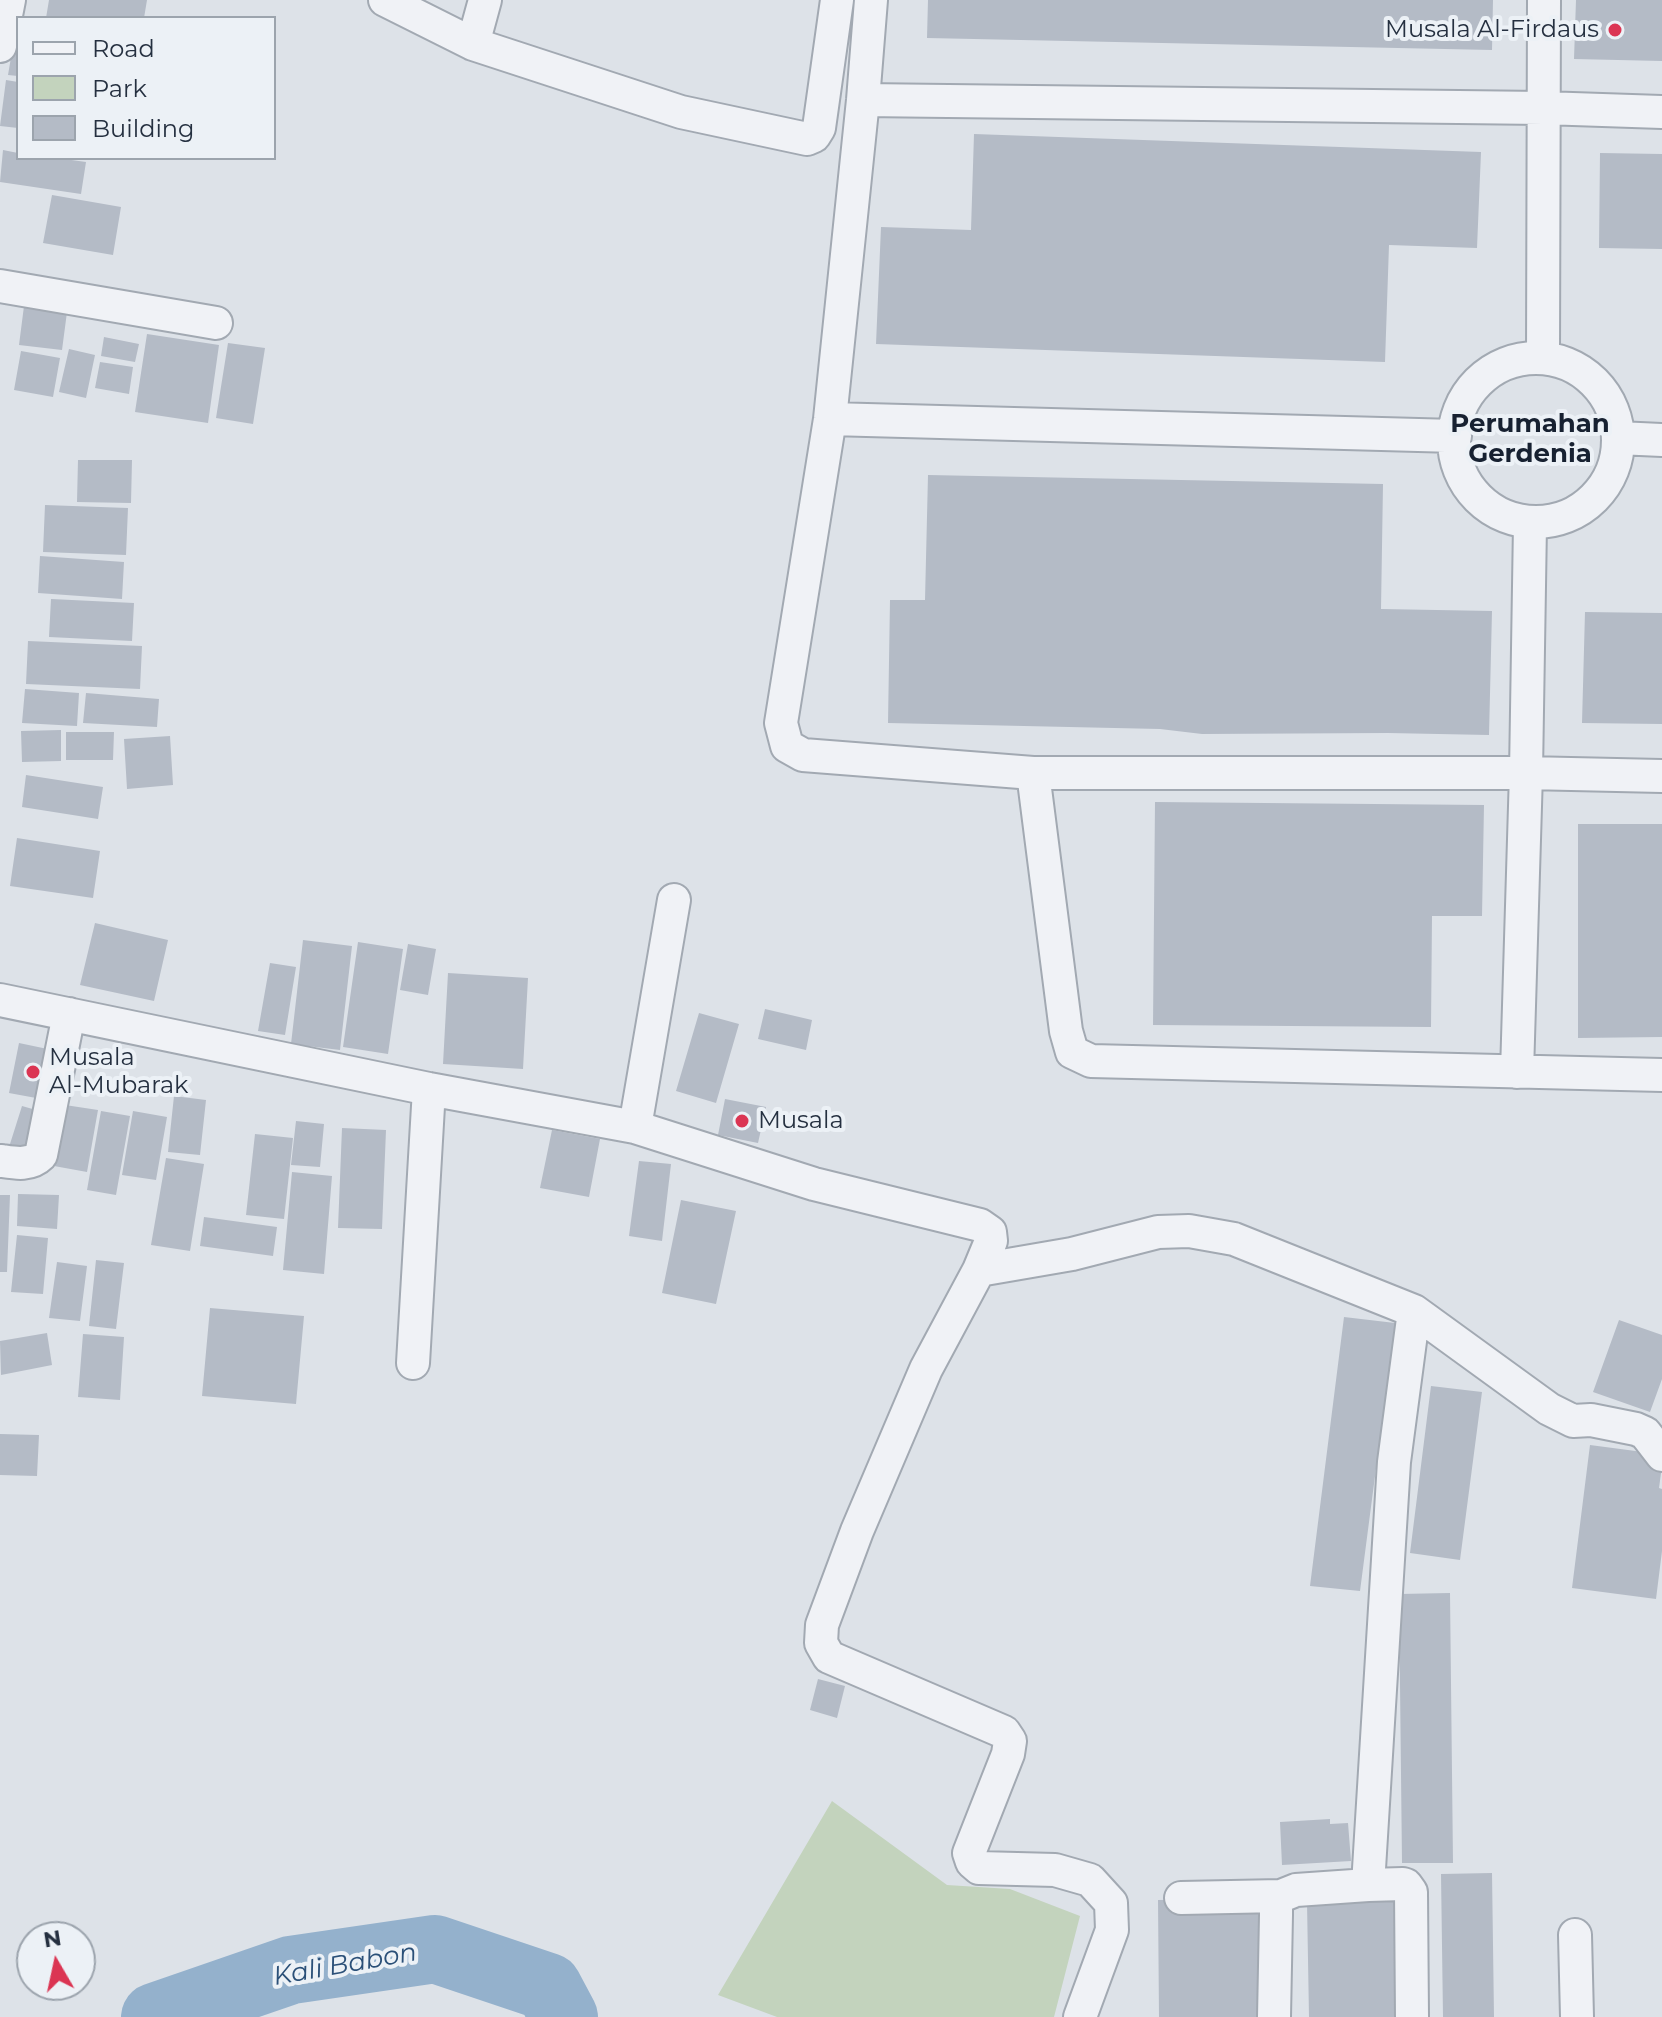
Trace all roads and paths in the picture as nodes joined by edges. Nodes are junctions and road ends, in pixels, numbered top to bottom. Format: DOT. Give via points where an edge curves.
graph roads {
  1 [pos="9,0"];
  2 [pos="385,0"];
  3 [pos="485,0"];
  4 [pos="837,0"];
  5 [pos="871,0"];
  6 [pos="1544,0"];
  7 [pos="473,44"];
  8 [pos="0,46"];
  9 [pos="863,100"];
  10 [pos="1543,108"];
  11 [pos="1662,112"];
  12 [pos="0,286"];
  13 [pos="216,323"];
  14 [pos="1543,356"];
  15 [pos="830,419"];
  16 [pos="1455,436"];
  17 [pos="1618,438"];
  18 [pos="1662,440"];
  19 [pos="1530,524"];
  20 [pos="1033,773"];
  21 [pos="1526,773"];
  22 [pos="1662,776"];
  23 [pos="674,900"];
  24 [pos="0,1000"];
  25 [pos="69,1014"];
  26 [pos="1517,1072"];
  27 [pos="1662,1075"];
  28 [pos="429,1089"];
  29 [pos="635,1127"];
  30 [pos="2,1161"];
  31 [pos="979,1270"];
  32 [pos="1414,1311"];
  33 [pos="413,1363"];
  34 [pos="1662,1455"];
  35 [pos="1368,1885"];
  36 [pos="1281,1896"];
  37 [pos="1181,1898"];
  38 [pos="1575,1935"];
  39 [pos="1080,2017"];
  40 [pos="1274,2017"];
  41 [pos="1412,2017"];
  42 [pos="1577,2017"];
  1 -- 8 [label="street"];
  2 -- 7 [label="street"];
  3 -- 7 [label="street"];
  4 -- 7 [label="street" via="819,128 807,139 681,112"];
  5 -- 9 [label="street"];
  6 -- 10 [label="street"];
  9 -- 10 [label="street"];
  9 -- 15 [label="street"];
  10 -- 11 [label="street"];
  10 -- 14 [label="street"];
  12 -- 13 [label="street"];
  14 -- 16 [label="street" via="1498,367 1481,380 1458,415"];
  14 -- 17 [label="street" via="1581,371 1597,384 1610,402"];
  15 -- 16 [label="street"];
  15 -- 20 [label="street" via="781,723 787,746 803,755"];
  16 -- 19 [label="street" via="1456,458 1476,495 1493,509"];
  17 -- 18 [label="street"];
  17 -- 19 [label="street" via="1615,464 1592,500 1575,512"];
  19 -- 21 [label="street"];
  20 -- 21 [label="street"];
  20 -- 26 [label="street" via="1072,1052 1091,1061"];
  21 -- 22 [label="street"];
  21 -- 26 [label="street"];
  23 -- 29 [label="street"];
  24 -- 25 [label="street"];
  25 -- 28 [label="street"];
  25 -- 30 [label="street" via="41,1155 20,1164"];
  26 -- 27 [label="street"];
  28 -- 29 [label="street"];
  28 -- 33 [label="street"];
  29 -- 31 [label="street" via="814,1184 980,1225 990,1232 991,1241"];
  31 -- 32 [label="street" via="1158,1232 1189,1231 1234,1239"];
  31 -- 39 [label="street" via="926,1369 857,1531 822,1625 821,1643 829,1657 1004,1732 1010,1741 1008,1754 969,1853 979,1868 1055,1870 1090,1880 1111,1903 1112,1930"];
  32 -- 34 [label="street" via="1549,1409 1573,1421 1636,1429"];
  32 -- 35 [label="street" via="1394,1462"];
  35 -- 36 [label="street" via="1296,1890"];
  35 -- 41 [label="street" via="1403,1884 1411,1892"];
  36 -- 37 [label="street"];
  36 -- 40 [label="street" via="1276,1904"];
  38 -- 42 [label="street"];
}
